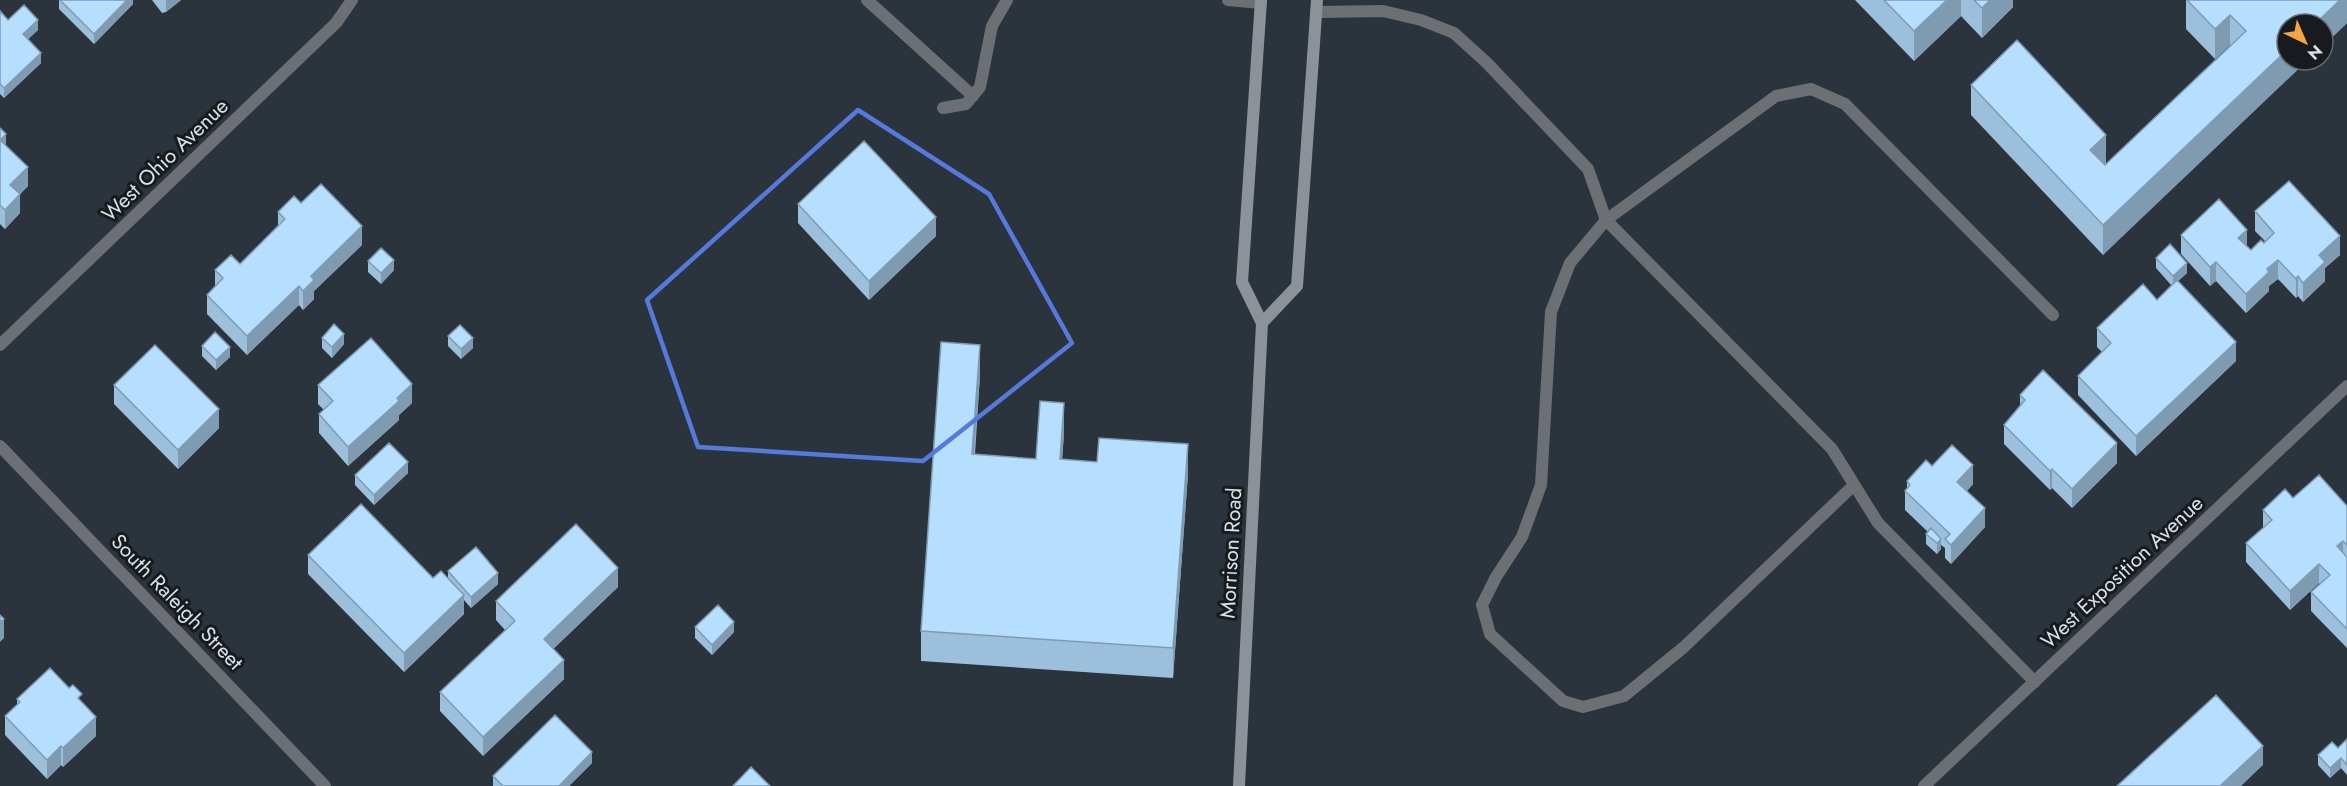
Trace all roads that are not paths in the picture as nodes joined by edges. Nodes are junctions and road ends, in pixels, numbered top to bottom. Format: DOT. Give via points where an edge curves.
graph roads {
  1 [pos="352,0"];
  2 [pos="867,0"];
  3 [pos="1006,0"];
  4 [pos="1228,0"];
  5 [pos="1261,2"];
  6 [pos="1316,6"];
  7 [pos="973,96"];
  8 [pos="943,108"];
  9 [pos="1606,220"];
  10 [pos="2053,315"];
  11 [pos="1262,323"];
  12 [pos="0,345"];
  13 [pos="2347,386"];
  14 [pos="0,446"];
  15 [pos="1854,485"];
  16 [pos="2035,682"];
  17 [pos="325,786"];
  18 [pos="1239,786"];
  19 [pos="1924,786"];
  1 -- 12 [label="street, West Ohio Avenue" via="336,23"];
  2 -- 7 [label="street"];
  3 -- 7 [label="street" via="992,26 980,87"];
  4 -- 5 [label="street"];
  5 -- 11 [label="main road, Morrison Road" via="1242,282"];
  6 -- 9 [label="street" via="1383,11 1454,33 1588,170"];
  6 -- 11 [label="main road" via="1297,286"];
  7 -- 8 [label="street" via="966,104"];
  9 -- 10 [label="street" via="1776,96 1811,89 1845,104"];
  9 -- 15 [label="street" via="1832,449"];
  9 -- 15 [label="street" via="1570,263 1551,312 1541,485 1522,537 1482,605 1490,634 1563,701 1583,707 1624,696 1684,647"];
  11 -- 18 [label="main road, Morrison Road"];
  13 -- 16 [label="street, West Exposition Avenue"];
  14 -- 17 [label="street, South Raleigh Street"];
  15 -- 16 [label="street" via="1878,523"];
  16 -- 19 [label="street, West Exposition Avenue"];
}
